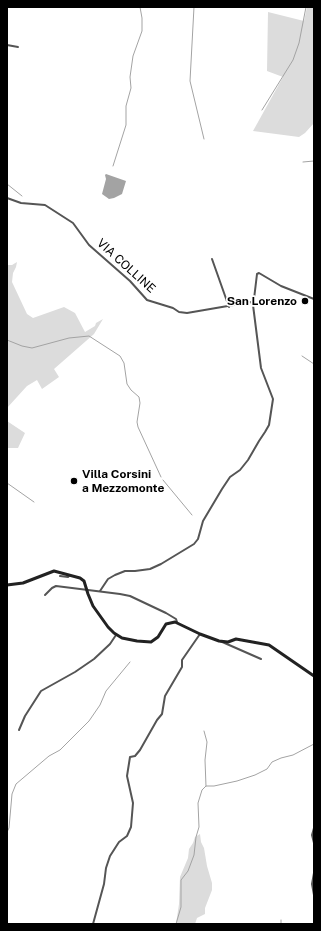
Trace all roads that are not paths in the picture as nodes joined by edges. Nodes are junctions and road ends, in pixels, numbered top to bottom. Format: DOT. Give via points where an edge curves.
graph roads {
  1 [pos="7,45"];
  2 [pos="18,47"];
  3 [pos="7,198"];
  4 [pos="212,259"];
  5 [pos="314,299"];
  6 [pos="252,302"];
  7 [pos="229,307"];
  8 [pos="70,575"];
  9 [pos="60,576"];
  10 [pos="7,585"];
  11 [pos="86,590"];
  12 [pos="100,591"];
  13 [pos="45,595"];
  14 [pos="177,622"];
  15 [pos="200,634"];
  16 [pos="116,635"];
  17 [pos="219,641"];
  18 [pos="261,659"];
  19 [pos="314,676"];
  20 [pos="19,730"];
  21 [pos="314,828"];
  22 [pos="314,843"];
  23 [pos="314,873"];
  24 [pos="314,894"];
  25 [pos="93,924"];
  1 -- 2 [label="street"];
  3 -- 7 [label="street, VIA COLLINE" via="21,203 45,205 73,223 89,245 130,281 147,300 187,313"];
  4 -- 7 [label="street"];
  5 -- 6 [label="street" via="281,286 259,272"];
  6 -- 7 [label="street, VIA COLLINE"];
  6 -- 12 [label="street" via="261,368 273,399 269,425 248,460 230,477 222,489 203,521 194,544 150,569 125,571 115,575 108,579"];
  8 -- 9 [label="street" via="68,578"];
  8 -- 10 [label="main road" via="51,571 23,583"];
  8 -- 11 [label="main road" via="83,580"];
  11 -- 12 [label="street"];
  11 -- 13 [label="street" via="55,586"];
  11 -- 16 [label="main road" via="93,606"];
  12 -- 14 [label="street" via="130,596 166,613"];
  14 -- 15 [label="main road"];
  14 -- 16 [label="main road" via="166,624 158,637 150,642 129,640"];
  15 -- 17 [label="main road"];
  15 -- 25 [label="street" via="182,660 182,667 165,696 162,714 140,750 135,756 130,757 127,776 133,803 131,827 127,836 115,847 108,863"];
  16 -- 20 [label="street" via="94,659 41,691"];
  17 -- 18 [label="street"];
  17 -- 19 [label="main road" via="239,639 269,645"];
  21 -- 22 [label="street"];
  23 -- 24 [label="street"];
}
